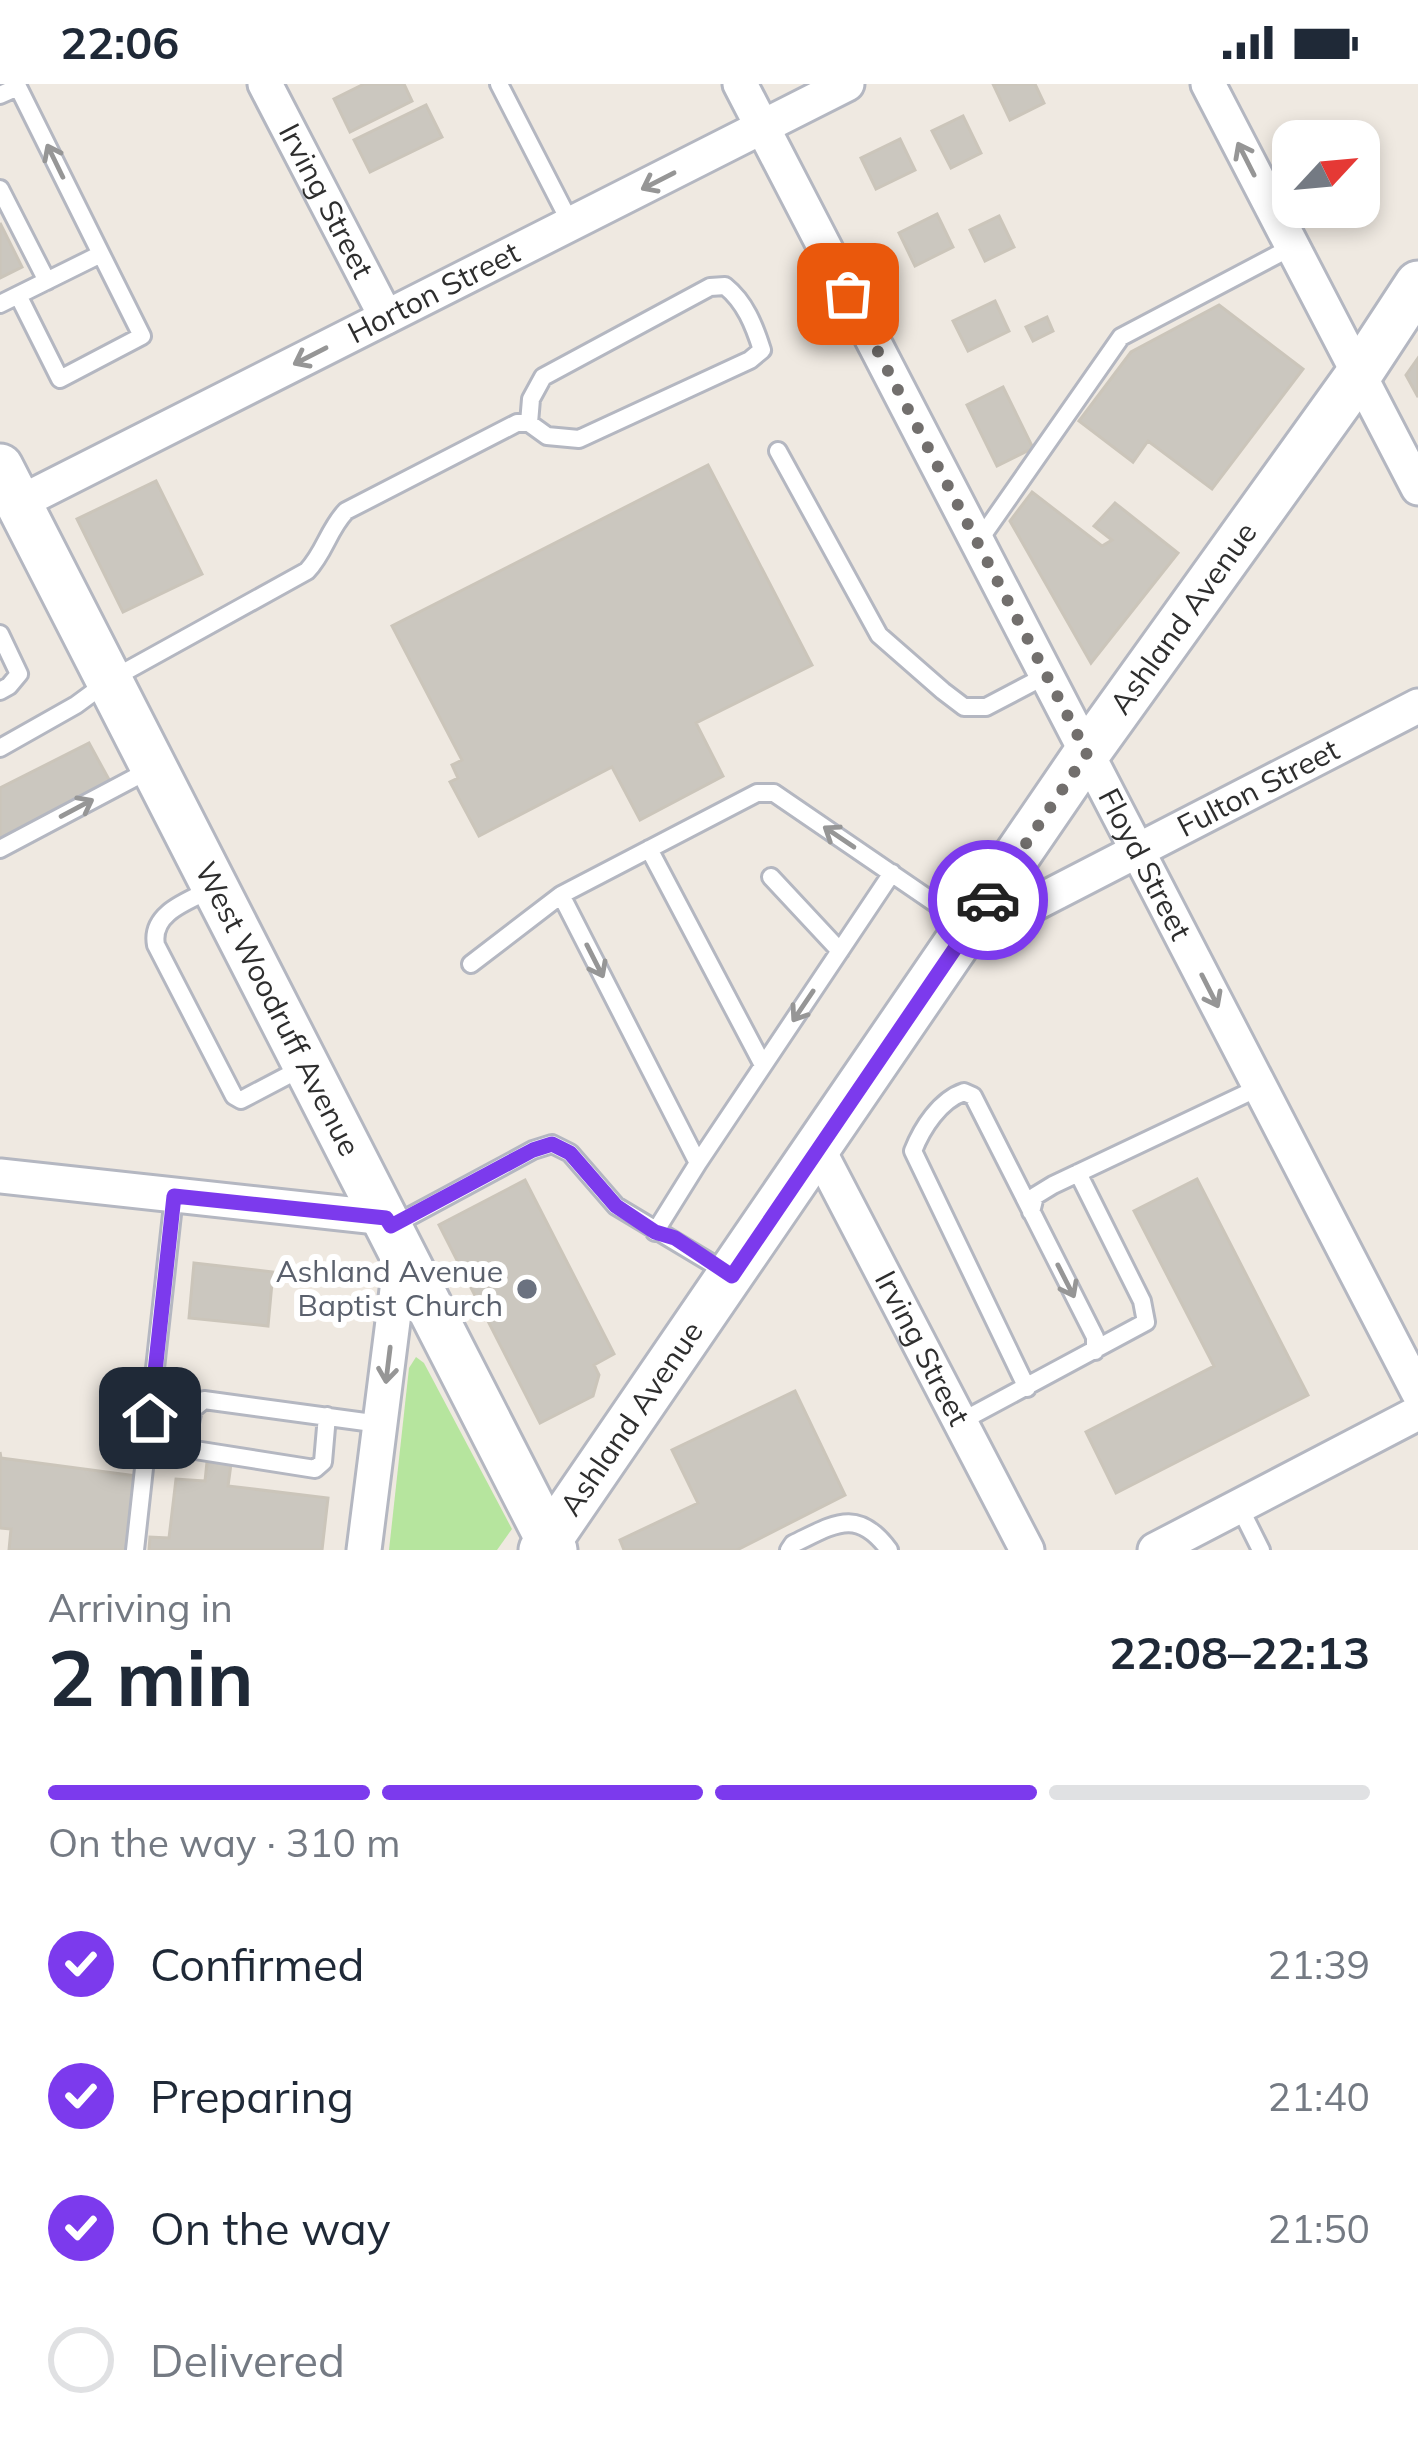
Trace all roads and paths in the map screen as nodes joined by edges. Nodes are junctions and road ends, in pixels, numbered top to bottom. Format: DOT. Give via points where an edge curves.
graph roads {
  1 [pos="265,84"];
  2 [pos="499,84"];
  3 [pos="740,84"];
  4 [pos="847,84"];
  5 [pos="1208,84"];
  6 [pos="0,95"];
  7 [pos="763,128"];
  8 [pos="0,189"];
  9 [pos="571,224"];
  10 [pos="1292,248"];
  11 [pos="101,254"];
  12 [pos="47,281"];
  13 [pos="1418,284"];
  14 [pos="18,295"];
  15 [pos="0,304"];
  16 [pos="386,317"];
  17 [pos="1359,374"];
  18 [pos="529,423"];
  19 [pos="778,451"];
  20 [pos="1418,488"];
  21 [pos="11,499"];
  22 [pos="977,542"];
  23 [pos="0,634"];
  24 [pos="1047,676"];
  25 [pos="110,680"];
  26 [pos="0,691"];
  27 [pos="1418,706"];
  28 [pos="0,748"];
  29 [pos="1087,753"];
  30 [pos="155,767"];
  31 [pos="0,849"];
  32 [pos="649,849"];
  33 [pos="1137,850"];
  34 [pos="892,873"];
  35 [pos="771,877"];
  36 [pos="217,887"];
  37 [pos="561,895"];
  38 [pos="970,927"];
  39 [pos="840,950"];
  40 [pos="471,964"];
  41 [pos="308,1065"];
  42 [pos="763,1066"];
  43 [pos="1260,1087"];
  44 [pos="818,1149"];
  45 [pos="698,1163"];
  46 [pos="1078,1173"];
  47 [pos="0,1176"];
  48 [pos="174,1196"];
  49 [pos="1031,1212"];
  50 [pos="393,1231"];
  51 [pos="655,1232"];
  52 [pos="732,1276"];
  53 [pos="1095,1351"];
  54 [pos="1028,1388"];
  55 [pos="1418,1392"];
  56 [pos="1418,1413"];
  57 [pos="327,1416"];
  58 [pos="960,1423"];
  59 [pos="380,1424"];
  60 [pos="1239,1506"];
  61 [pos="548,1547"];
  62 [pos="135,1550"];
  63 [pos="364,1550"];
  64 [pos="789,1550"];
  65 [pos="889,1550"];
  66 [pos="1027,1550"];
  67 [pos="1155,1550"];
  68 [pos="1261,1550"];
  1 -- 16 [label="street, Irving Street"];
  2 -- 9 [label="lane"];
  3 -- 7 [label="street, Floyd Street"];
  4 -- 7 [label="street, Horton Street"];
  10 -- 5 [label="street, one-way"];
  11 -- 6 [label="lane, one-way" via="18,86"];
  7 -- 9 [label="street, Horton Street, one-way"];
  7 -- 22 [label="street, Floyd Street"];
  8 -- 12 [label="lane"];
  9 -- 16 [label="street, Horton Street"];
  10 -- 17 [label="street"];
  10 -- 22 [label="lane" via="1121,337"];
  11 -- 12 [label="lane"];
  11 -- 14 [label="lane" via="142,336 60,379"];
  12 -- 14 [label="lane"];
  13 -- 17 [label="street, Ashland Avenue"];
  14 -- 15 [label="lane"];
  16 -- 21 [label="street, Horton Street, one-way"];
  17 -- 20 [label="street"];
  17 -- 29 [label="street, Ashland Avenue"];
  18 -- 18 [label="lane" via="547,436 578,439 750,360 761,350 754,324 736,294 710,287 543,377"];
  18 -- 25 [label="lane" via="346,511 307,571"];
  19 -- 24 [label="lane" via="879,635 943,691 964,707 986,707"];
  21 -- 25 [label="street, West Woodruff Avenue"];
  22 -- 24 [label="street, Floyd Street"];
  23 -- 26 [label="lane" via="19,674"];
  24 -- 29 [label="street, Floyd Street"];
  25 -- 28 [label="lane"];
  25 -- 30 [label="street, West Woodruff Avenue"];
  27 -- 33 [label="street, Fulton Street"];
  29 -- 33 [label="street, Floyd Street"];
  29 -- 38 [label="street, Ashland Avenue"];
  31 -- 30 [label="lane, one-way"];
  30 -- 36 [label="street, West Woodruff Avenue"];
  34 -- 32 [label="lane, one-way" via="774,793 758,793"];
  32 -- 37 [label="lane"];
  32 -- 42 [label="lane"];
  33 -- 38 [label="street, Fulton Street" via="1003,920"];
  33 -- 43 [label="street, Floyd Street, one-way"];
  34 -- 38 [label="lane"];
  34 -- 39 [label="lane"];
  35 -- 39 [label="lane"];
  36 -- 41 [label="street, West Woodruff Avenue"];
  36 -- 41 [label="lane" via="158,922 156,945 234,1096 241,1100"];
  37 -- 40 [label="lane"];
  37 -- 45 [label="lane, one-way"];
  38 -- 44 [label="street, Ashland Avenue"];
  39 -- 42 [label="lane, one-way"];
  41 -- 50 [label="street, West Woodruff Avenue"];
  42 -- 45 [label="lane"];
  43 -- 46 [label="lane"];
  43 -- 55 [label="street, Floyd Street"];
  44 -- 52 [label="street, Ashland Avenue"];
  44 -- 58 [label="street, Irving Street"];
  45 -- 51 [label="lane"];
  46 -- 49 [label="lane" via="1035,1196"];
  46 -- 53 [label="lane" via="1146,1322"];
  47 -- 48 [label="street"];
  48 -- 50 [label="street"];
  48 -- 62 [label="lane"];
  49 -- 53 [label="lane, one-way"];
  49 -- 54 [label="lane" via="973,1096 950,1096 913,1151"];
  50 -- 51 [label="lane" via="552,1144"];
  50 -- 59 [label="street, one-way"];
  50 -- 61 [label="street, West Woodruff Avenue"];
  51 -- 52 [label="lane"];
  52 -- 61 [label="street, Ashland Avenue"];
  53 -- 54 [label="lane"];
  54 -- 58 [label="lane"];
  56 -- 60 [label="street"];
  57 -- 57 [label="lane" via="204,1400 193,1408 186,1442 315,1469 323,1462"];
  57 -- 59 [label="lane"];
  58 -- 66 [label="street, Irving Street"];
  59 -- 63 [label="street"];
  60 -- 67 [label="street"];
  60 -- 68 [label="lane"];
  64 -- 65 [label="lane" via="842,1521 867,1527"];
}
